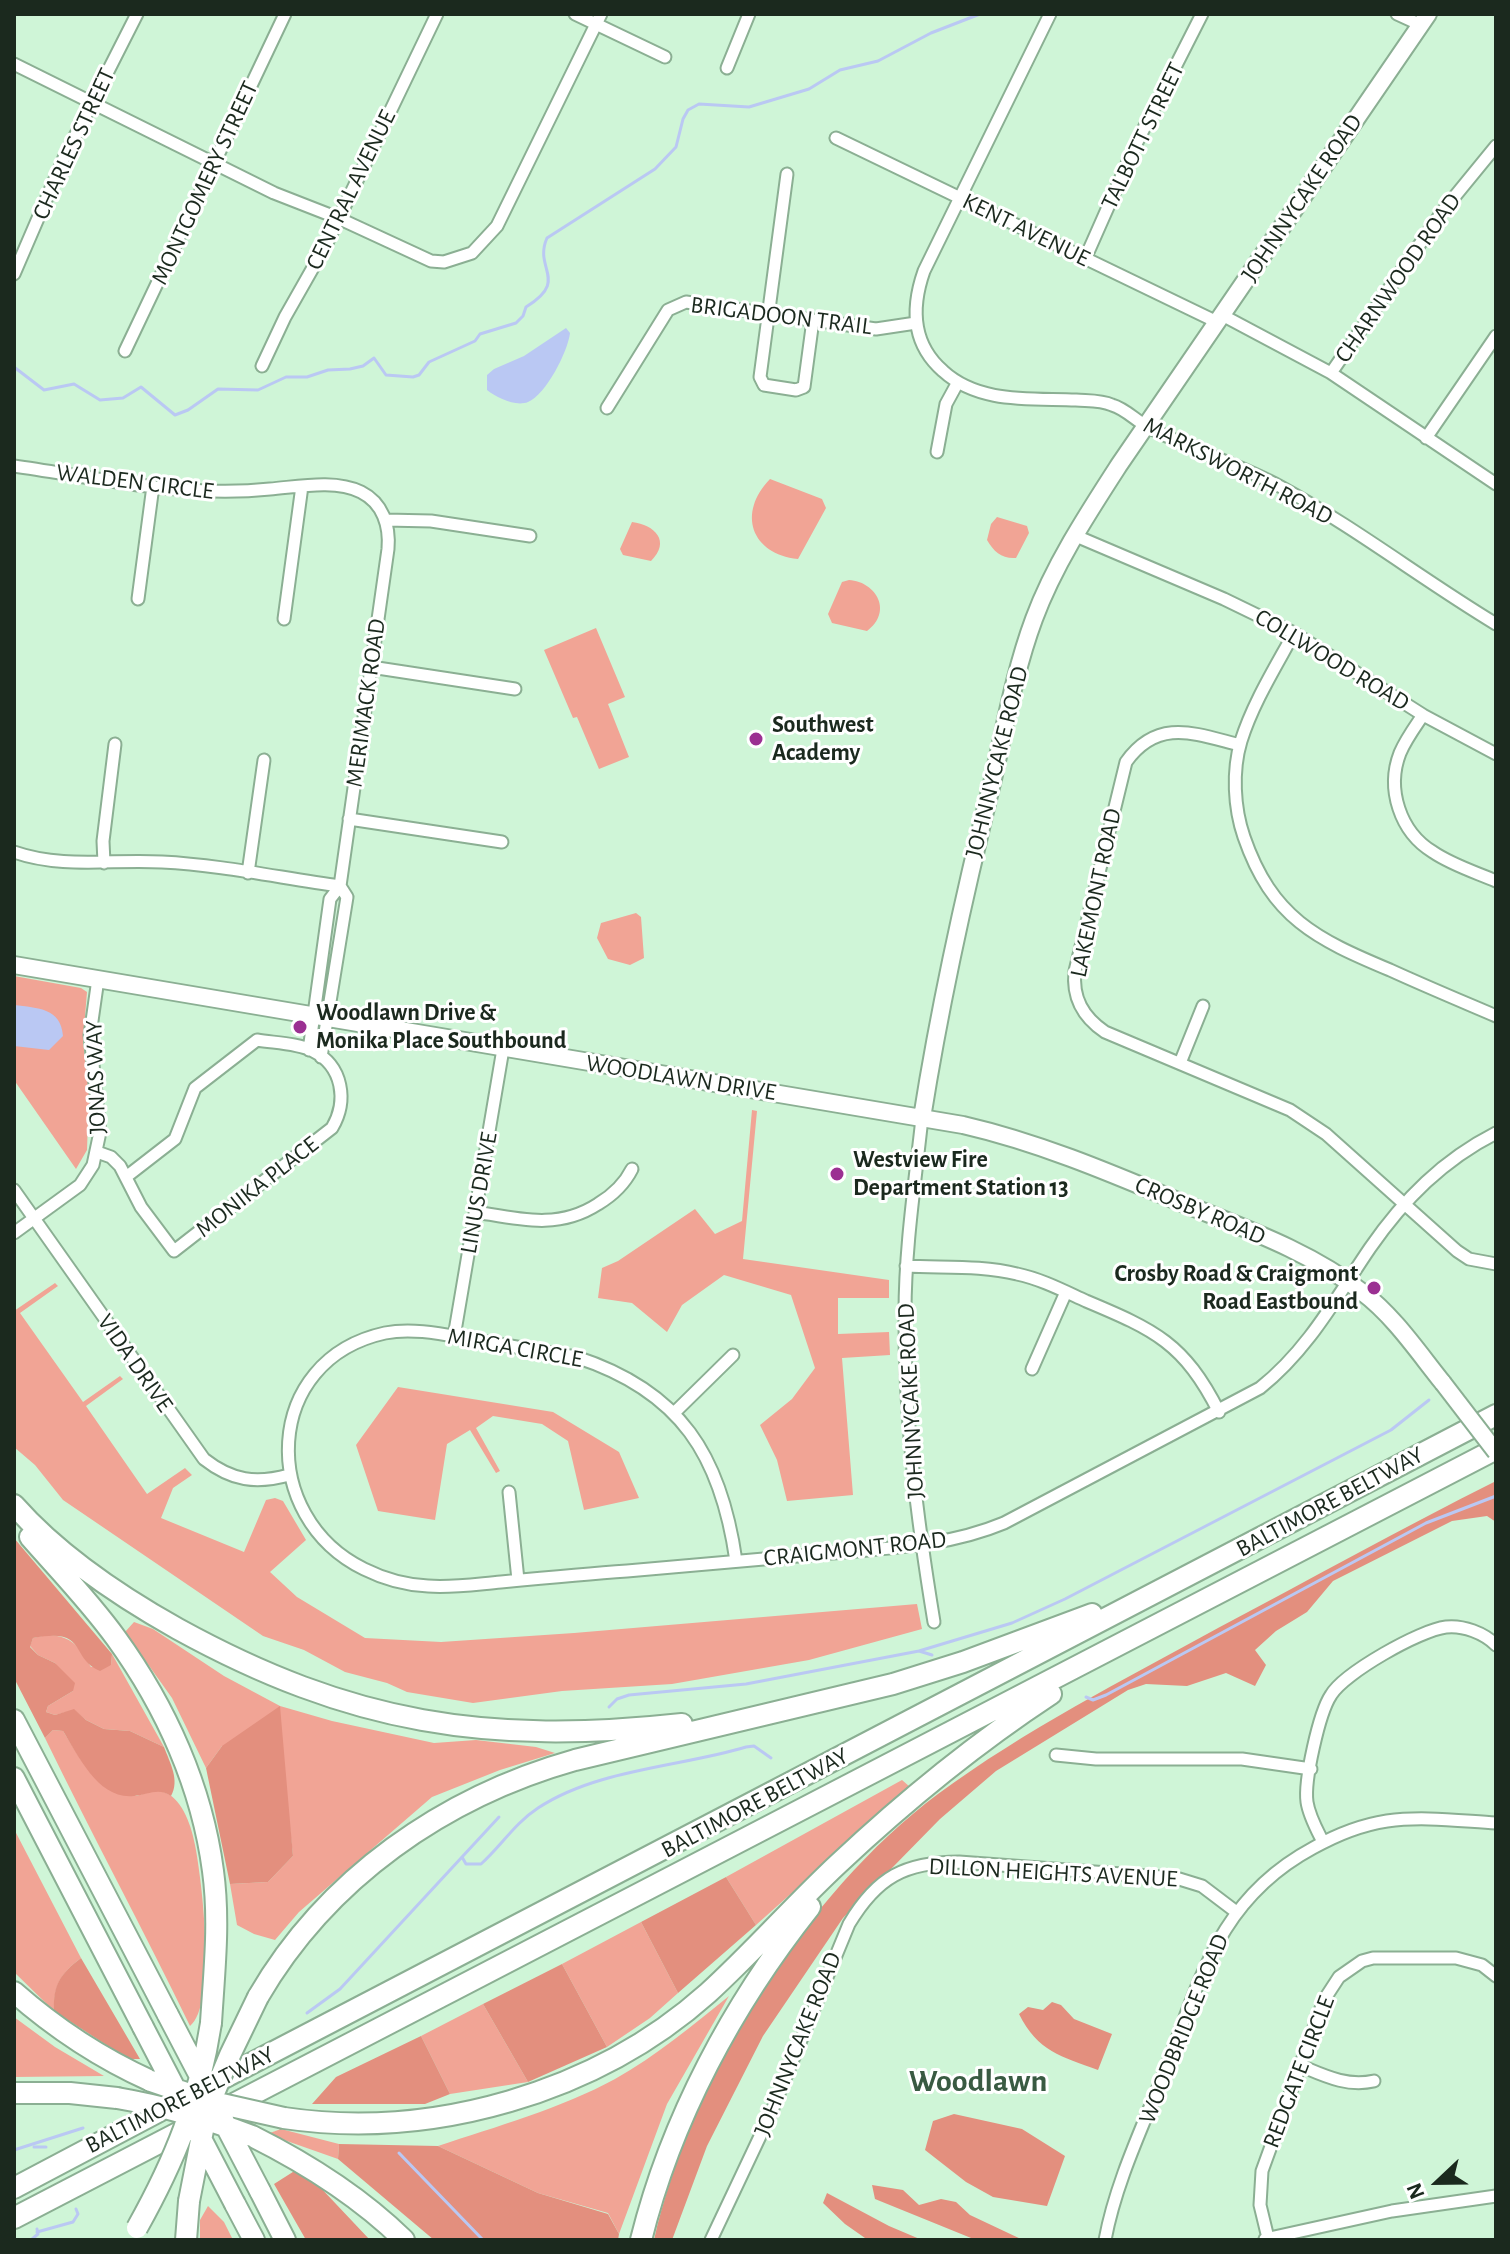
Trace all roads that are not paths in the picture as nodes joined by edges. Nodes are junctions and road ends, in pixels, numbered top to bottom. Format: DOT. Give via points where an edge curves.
graph roads {
  1 [pos="137,14"];
  2 [pos="285,14"];
  3 [pos="437,14"];
  4 [pos="575,14"];
  5 [pos="749,14"];
  6 [pos="1050,14"];
  7 [pos="1202,14"];
  8 [pos="1397,14"];
  9 [pos="598,19"];
  10 [pos="1424,20"];
  11 [pos="665,57"];
  12 [pos="14,64"];
  13 [pos="727,68"];
  14 [pos="92,102"];
  15 [pos="836,138"];
  16 [pos="1496,146"];
  17 [pos="215,161"];
  18 [pos="787,174"];
  19 [pos="959,198"];
  20 [pos="338,218"];
  21 [pos="1085,259"];
  22 [pos="14,274"];
  23 [pos="767,313"];
  24 [pos="1220,319"];
  25 [pos="813,320"];
  26 [pos="916,323"];
  27 [pos="1496,336"];
  28 [pos="125,351"];
  29 [pos="262,366"];
  30 [pos="1331,373"];
  31 [pos="958,382"];
  32 [pos="607,408"];
  33 [pos="1146,427"];
  34 [pos="1426,438"];
  35 [pos="937,452"];
  36 [pos="14,466"];
  37 [pos="1496,484"];
  38 [pos="153,486"];
  39 [pos="302,486"];
  40 [pos="386,520"];
  41 [pos="530,536"];
  42 [pos="1076,536"];
  43 [pos="138,599"];
  44 [pos="284,619"];
  45 [pos="1496,624"];
  46 [pos="1294,633"];
  47 [pos="371,667"];
  48 [pos="515,689"];
  49 [pos="1423,715"];
  50 [pos="115,744"];
  51 [pos="1240,745"];
  52 [pos="1496,754"];
  53 [pos="264,760"];
  54 [pos="349,819"];
  55 [pos="502,842"];
  56 [pos="14,852"];
  57 [pos="104,863"];
  58 [pos="248,873"];
  59 [pos="1496,881"];
  60 [pos="340,886"];
  61 [pos="14,965"];
  62 [pos="98,979"];
  63 [pos="1203,1006"];
  64 [pos="1496,1016"];
  65 [pos="320,1017"];
  66 [pos="503,1049"];
  67 [pos="315,1053"];
  68 [pos="1180,1063"];
  69 [pos="922,1118"];
  70 [pos="1496,1133"];
  71 [pos="97,1152"];
  72 [pos="632,1169"];
  73 [pos="126,1177"];
  74 [pos="14,1190"];
  75 [pos="1405,1202"];
  76 [pos="476,1212"];
  77 [pos="35,1219"];
  78 [pos="14,1233"];
  79 [pos="1496,1264"];
  80 [pos="906,1266"];
  81 [pos="1348,1282"];
  82 [pos="1066,1292"];
  83 [pos="370,1337"];
  84 [pos="454,1337"];
  85 [pos="733,1355"];
  86 [pos="1032,1369"];
  87 [pos="1219,1412"];
  88 [pos="674,1413"];
  89 [pos="1496,1415"];
  90 [pos="1496,1451"];
  91 [pos="289,1475"];
  92 [pos="509,1492"];
  93 [pos="14,1505"];
  94 [pos="14,1517"];
  95 [pos="921,1545"];
  96 [pos="736,1561"];
  97 [pos="1193,1575"];
  98 [pos="518,1580"];
  99 [pos="934,1622"];
  100 [pos="1143,1634"];
  101 [pos="1496,1645"];
  102 [pos="778,1713"];
  103 [pos="14,1720"];
  104 [pos="1056,1755"];
  105 [pos="1311,1769"];
  106 [pos="14,1778"];
  107 [pos="1496,1823"];
  108 [pos="878,1829"];
  109 [pos="1323,1842"];
  110 [pos="908,1867"];
  111 [pos="1235,1911"];
  112 [pos="1496,1976"];
  113 [pos="14,1992"];
  114 [pos="1301,2066"];
  115 [pos="1374,2081"];
  116 [pos="14,2093"];
  117 [pos="192,2125"];
  118 [pos="106,2138"];
  119 [pos="14,2175"];
  120 [pos="14,2188"];
  121 [pos="1496,2196"];
  122 [pos="14,2218"];
  123 [pos="14,2230"];
  124 [pos="133,2234"];
  125 [pos="1265,2239"];
  126 [pos="186,2240"];
  127 [pos="254,2240"];
  128 [pos="285,2240"];
  129 [pos="404,2240"];
  130 [pos="641,2240"];
  131 [pos="711,2240"];
  132 [pos="1105,2240"];
  1 -- 14 [label="street, CHARLES STREET"];
  2 -- 17 [label="street, MONTGOMERY STREET"];
  3 -- 20 [label="street, CENTRAL AVENUE"];
  4 -- 9 [label="street"];
  5 -- 13 [label="street"];
  6 -- 19 [label="street"];
  7 -- 21 [label="street, TALBOTT STREET"];
  8 -- 10 [label="street"];
  9 -- 11 [label="street"];
  9 -- 20 [label="street" via="507,208 472,253 431,261"];
  10 -- 24 [label="main road, JOHNNYCAKE ROAD"];
  12 -- 14 [label="street"];
  14 -- 17 [label="street"];
  14 -- 22 [label="street, CHARLES STREET"];
  15 -- 19 [label="street, KENT AVENUE"];
  16 -- 30 [label="street, CHARNWOOD ROAD" via="1442,212"];
  17 -- 20 [label="street" via="274,193"];
  17 -- 28 [label="street, MONTGOMERY STREET"];
  18 -- 23 [label="street"];
  19 -- 21 [label="street, KENT AVENUE"];
  19 -- 26 [label="street" via="924,271"];
  20 -- 29 [label="street, CENTRAL AVENUE"];
  21 -- 24 [label="street, KENT AVENUE"];
  23 -- 25 [label="street, BRIGADOON TRAIL"];
  23 -- 25 [label="street" via="760,377 768,387 804,387"];
  23 -- 32 [label="street, BRIGADOON TRAIL" via="686,302 673,306"];
  24 -- 30 [label="street, KENT AVENUE"];
  24 -- 33 [label="main road, JOHNNYCAKE ROAD"];
  25 -- 26 [label="street, BRIGADOON TRAIL" via="876,329"];
  26 -- 31 [label="street" via="929,356"];
  27 -- 34 [label="street"];
  30 -- 34 [label="street, KENT AVENUE"];
  31 -- 33 [label="street, MARKSWORTH ROAD" via="990,395 1112,404"];
  31 -- 35 [label="street" via="946,404"];
  33 -- 42 [label="main road, JOHNNYCAKE ROAD"];
  33 -- 45 [label="street, MARKSWORTH ROAD" via="1293,494"];
  34 -- 37 [label="street, KENT AVENUE"];
  36 -- 38 [label="street, WALDEN CIRCLE"];
  38 -- 39 [label="street, WALDEN CIRCLE" via="220,493"];
  38 -- 43 [label="street"];
  39 -- 40 [label="street, WALDEN CIRCLE" via="357,491 377,505"];
  39 -- 44 [label="street"];
  40 -- 41 [label="street"];
  40 -- 47 [label="street, MERIMACK ROAD" via="389,541"];
  42 -- 46 [label="street, COLLWOOD ROAD"];
  42 -- 69 [label="main road, JOHNNYCAKE ROAD" via="1039,607 1024,651 949,962"];
  46 -- 49 [label="street, COLLWOOD ROAD"];
  46 -- 51 [label="street" via="1259,696"];
  47 -- 48 [label="street"];
  47 -- 54 [label="street, MERIMACK ROAD"];
  49 -- 52 [label="street, COLLWOOD ROAD"];
  49 -- 59 [label="street" via="1397,766 1396,794 1403,820 1430,851"];
  50 -- 57 [label="street"];
  51 -- 64 [label="street" via="1236,790 1242,832 1261,877 1287,912 1341,950"];
  51 -- 68 [label="street, LAKEMONT ROAD" via="1175,731 1134,751 1122,776 1075,971 1079,1006 1094,1025"];
  53 -- 58 [label="street"];
  54 -- 55 [label="street"];
  54 -- 60 [label="street, MERIMACK ROAD"];
  56 -- 57 [label="street" via="50,861"];
  57 -- 58 [label="street" via="166,862"];
  58 -- 60 [label="street"];
  60 -- 65 [label="street, MERIMACK ROAD" via="330,899"];
  61 -- 62 [label="main road, WOODLAWN DRIVE"];
  62 -- 65 [label="main road, WOODLAWN DRIVE"];
  62 -- 71 [label="street, JONAS WAY" via="90,1035 100,1132"];
  63 -- 68 [label="street"];
  65 -- 66 [label="main road, WOODLAWN DRIVE"];
  65 -- 67 [label="street, MERIMACK ROAD"];
  66 -- 69 [label="main road, WOODLAWN DRIVE"];
  66 -- 76 [label="street, LINUS DRIVE"];
  67 -- 73 [label="street" via="257,1040 195,1088 175,1139"];
  67 -- 73 [label="street, MONIKA PLACE" via="336,1073 341,1088 341,1109 332,1128 174,1251"];
  68 -- 75 [label="street, LAKEMONT ROAD" via="1307,1120"];
  69 -- 80 [label="street, JOHNNYCAKE ROAD"];
  69 -- 81 [label="main road, CROSBY ROAD" via="1052,1149 1272,1241"];
  70 -- 75 [label="street, CRAIGMONT ROAD" via="1441,1167"];
  71 -- 73 [label="street, MONIKA PLACE" via="115,1161"];
  71 -- 77 [label="street, JONAS WAY" via="80,1185"];
  72 -- 76 [label="street" via="609,1197 567,1219 536,1222"];
  74 -- 77 [label="street, VIDA DRIVE"];
  75 -- 79 [label="street, LAKEMONT ROAD" via="1469,1259"];
  75 -- 81 [label="street, CRAIGMONT ROAD"];
  76 -- 84 [label="street, LINUS DRIVE"];
  77 -- 78 [label="street, JONAS WAY"];
  77 -- 91 [label="street, VIDA DRIVE" via="204,1459 243,1480"];
  80 -- 82 [label="street" via="1005,1271"];
  80 -- 95 [label="street, JOHNNYCAKE ROAD" via="908,1426"];
  81 -- 87 [label="street, CRAIGMONT ROAD" via="1292,1361"];
  81 -- 90 [label="main road, CROSBY ROAD, bridge" via="1400,1329"];
  82 -- 86 [label="street"];
  82 -- 87 [label="street" via="1169,1342 1195,1370"];
  83 -- 84 [label="street, MIRGA CIRCLE" via="404,1330"];
  83 -- 91 [label="street, CRAIGMONT ROAD" via="325,1364 304,1388 291,1422"];
  84 -- 88 [label="street, MIRGA CIRCLE" via="598,1364"];
  85 -- 88 [label="street"];
  87 -- 95 [label="street, CRAIGMONT ROAD" via="995,1527"];
  88 -- 96 [label="street, MIRGA CIRCLE" via="717,1477"];
  89 -- 97 [label="highway, BALTIMORE BELTWAY"];
  90 -- 100 [label="highway, BALTIMORE BELTWAY"];
  91 -- 98 [label="street, CRAIGMONT ROAD" via="312,1526 325,1542 364,1569 428,1586"];
  92 -- 98 [label="street"];
  93 -- 102 [label="highway" via="67,1555 160,1619 250,1667 387,1714 471,1729 570,1733"];
  94 -- 124 [label="highway, bridge" via="123,1648 168,1722 184,1761 213,1872 216,1939 205,2066 166,2173"];
  95 -- 96 [label="street, CRAIGMONT ROAD"];
  95 -- 99 [label="street, JOHNNYCAKE ROAD"];
  96 -- 98 [label="street, CRAIGMONT ROAD"];
  97 -- 102 [label="highway" via="963,1662"];
  97 -- 118 [label="highway, BALTIMORE BELTWAY"];
  100 -- 108 [label="highway" via="983,1742"];
  100 -- 117 [label="highway, BALTIMORE BELTWAY"];
  101 -- 105 [label="street" via="1472,1630 1446,1627 1364,1665 1331,1694"];
  102 -- 126 [label="highway, bridge" via="543,1769 448,1812 364,1869 278,1963 230,2055 207,2110"];
  103 -- 128 [label="highway, bridge"];
  104 -- 105 [label="street" via="1250,1760"];
  105 -- 109 [label="street" via="1307,1800"];
  106 -- 127 [label="highway, bridge"];
  107 -- 109 [label="street, WOODBRIDGE ROAD" via="1384,1821"];
  108 -- 113 [label="highway, bridge" via="707,1993 638,2044 520,2098 436,2118 312,2122 213,2102 151,2081 99,2055"];
  108 -- 130 [label="highway" via="808,1909 732,2020 682,2117"];
  109 -- 111 [label="street, WOODBRIDGE ROAD" via="1279,1870"];
  110 -- 111 [label="street, DILLON HEIGHTS AVENUE" via="959,1862 1176,1878 1202,1886"];
  110 -- 131 [label="street, JOHNNYCAKE ROAD" via="873,1891 849,1924 771,2113"];
  111 -- 132 [label="street, WOODBRIDGE ROAD" via="1206,1964"];
  112 -- 114 [label="street, REDGATE CIRCLE" via="1482,1965 1456,1958 1390,1956 1362,1961 1332,1986"];
  114 -- 115 [label="street" via="1347,2082"];
  114 -- 125 [label="street, REDGATE CIRCLE" via="1262,2171"];
  116 -- 129 [label="highway, bridge" via="117,2098 200,2116 252,2136 327,2178"];
  117 -- 122 [label="highway, BALTIMORE BELTWAY"];
  117 -- 123 [label="highway"];
  118 -- 119 [label="highway"];
  118 -- 120 [label="highway, BALTIMORE BELTWAY"];
  121 -- 125 [label="street" via="1392,2211"];
}
